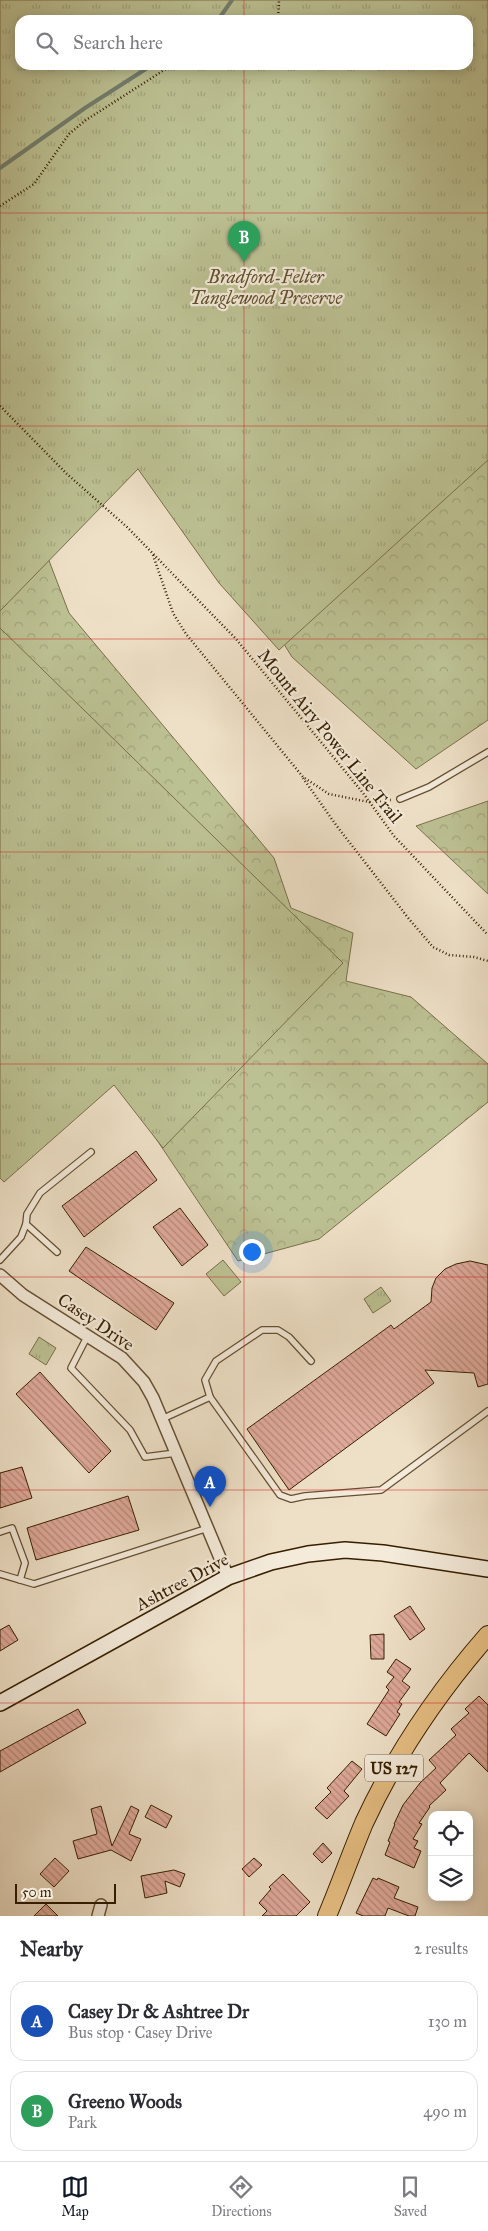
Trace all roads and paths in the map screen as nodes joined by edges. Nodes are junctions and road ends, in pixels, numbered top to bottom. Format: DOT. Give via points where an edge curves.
graph roads {
  1 [pos="279,0"];
  2 [pos="278,15"];
  3 [pos="164,70"];
  4 [pos="0,206"];
  5 [pos="0,406"];
  6 [pos="152,553"];
  7 [pos="488,752"];
  8 [pos="303,777"];
  9 [pos="400,800"];
  10 [pos="369,802"];
  11 [pos="488,935"];
  12 [pos="488,961"];
  13 [pos="91,1152"];
  14 [pos="26,1224"];
  15 [pos="57,1252"];
  16 [pos="0,1260"];
  17 [pos="0,1275"];
  18 [pos="88,1335"];
  19 [pos="311,1361"];
  20 [pos="210,1397"];
  21 [pos="488,1411"];
  22 [pos="162,1419"];
  23 [pos="176,1453"];
  24 [pos="208,1528"];
  25 [pos="0,1532"];
  26 [pos="486,1571"];
  27 [pos="0,1574"];
  28 [pos="228,1577"];
  29 [pos="20,1580"];
  30 [pos="488,1635"];
  31 [pos="0,1703"];
  32 [pos="328,1916"];
  1 -- 2 [label="path"];
  3 -- 4 [label="path" via="69,134 34,184"];
  5 -- 6 [label="path, Mount Airy Power Line Trail"];
  6 -- 8 [label="path, Mount Airy Power Line Trail" via="173,613 186,634"];
  6 -- 10 [label="path, Mount Airy Power Line Trail" via="236,639"];
  7 -- 9 [label="lane"];
  8 -- 10 [label="path" via="329,794"];
  8 -- 12 [label="path" via="336,825 433,947 449,955"];
  9 -- 10 [label="path"];
  10 -- 11 [label="path, Mount Airy Power Line Trail" via="394,836"];
  13 -- 14 [label="lane" via="40,1193 27,1214"];
  14 -- 15 [label="lane"];
  14 -- 16 [label="lane" via="20,1237"];
  17 -- 18 [label="street, Casey Drive" via="23,1295"];
  18 -- 22 [label="street, Casey Drive" via="132,1367 149,1390"];
  18 -- 23 [label="lane" via="71,1368 130,1430 145,1457"];
  19 -- 20 [label="lane" via="278,1330 262,1330 216,1362 205,1380"];
  20 -- 21 [label="lane" via="280,1495 292,1499 381,1490"];
  20 -- 22 [label="lane"];
  22 -- 23 [label="street, Casey Drive"];
  23 -- 24 [label="street, Casey Drive"];
  24 -- 28 [label="street, Casey Drive"];
  24 -- 29 [label="lane" via="34,1584"];
  25 -- 29 [label="lane" via="12,1528 25,1563"];
  26 -- 28 [label="street, Ashtree Drive" via="383,1553 345,1550 272,1562"];
  27 -- 29 [label="lane"];
  28 -- 31 [label="street, Ashtree Drive"];
  30 -- 32 [label="main road, US 127" via="415,1730 365,1822"];
}
